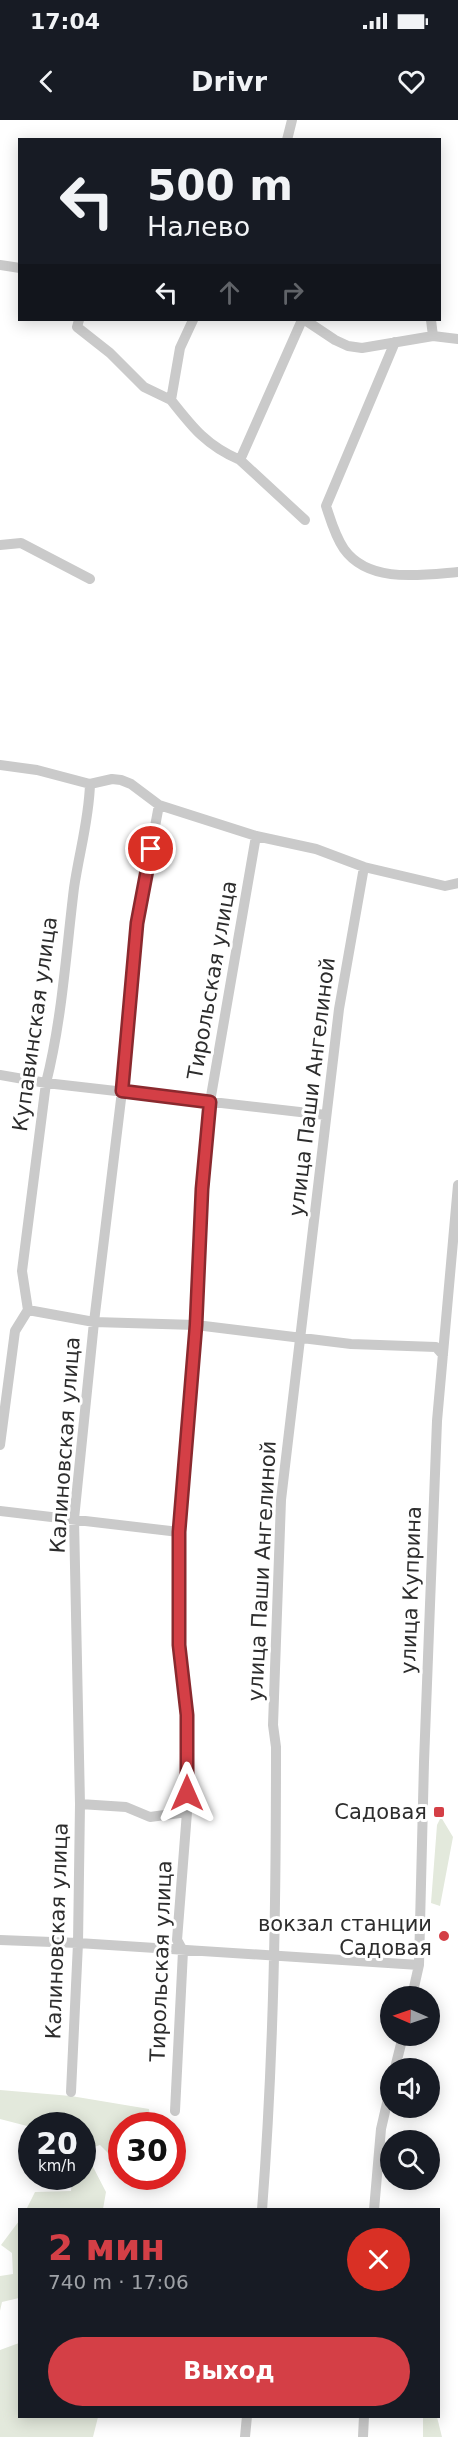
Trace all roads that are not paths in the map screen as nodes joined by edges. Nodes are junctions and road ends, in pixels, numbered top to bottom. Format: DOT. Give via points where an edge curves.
graph roads {
  1 [pos="292,120"];
  2 [pos="288,138"];
  3 [pos="0,266"];
  4 [pos="18,268"];
  5 [pos="79,321"];
  6 [pos="194,321"];
  7 [pos="304,321"];
  8 [pos="306,321"];
  9 [pos="431,321"];
  10 [pos="433,336"];
  11 [pos="458,339"];
  12 [pos="395,342"];
  13 [pos="171,400"];
  14 [pos="240,460"];
  15 [pos="305,519"];
  16 [pos="0,545"];
  17 [pos="458,572"];
  18 [pos="90,579"];
  19 [pos="0,765"];
  20 [pos="90,784"];
  21 [pos="159,805"];
  22 [pos="256,836"];
  23 [pos="364,867"];
  24 [pos="458,883"];
  25 [pos="0,1075"];
  26 [pos="46,1083"];
  27 [pos="122,1091"];
  28 [pos="210,1102"];
  29 [pos="326,1115"];
  30 [pos="458,1185"];
  31 [pos="28,1310"];
  32 [pos="94,1322"];
  33 [pos="196,1325"];
  34 [pos="301,1338"];
  35 [pos="443,1355"];
  36 [pos="0,1446"];
  37 [pos="0,1511"];
  38 [pos="74,1519"];
  39 [pos="179,1532"];
  40 [pos="80,1804"];
  41 [pos="186,1812"];
  42 [pos="0,1940"];
  43 [pos="78,1942"];
  44 [pos="183,1951"];
  45 [pos="275,1958"];
  46 [pos="419,1965"];
  47 [pos="414,1986"];
  48 [pos="71,2092"];
  49 [pos="175,2111"];
  50 [pos="384,2118"];
  51 [pos="262,2208"];
  52 [pos="374,2208"];
  53 [pos="247,2418"];
  54 [pos="364,2418"];
  55 [pos="245,2437"];
  56 [pos="363,2437"];
  1 -- 2 [label="street"];
  3 -- 4 [label="street"];
  5 -- 13 [label="street" via="77,327 144,387"];
  6 -- 13 [label="street" via="180,348"];
  7 -- 14 [label="street"];
  8 -- 12 [label="street" via="348,346 362,348"];
  9 -- 10 [label="street"];
  10 -- 11 [label="street"];
  10 -- 12 [label="street"];
  12 -- 17 [label="street" via="326,506 345,551 364,566 408,577"];
  13 -- 14 [label="street" via="198,434 221,452"];
  14 -- 15 [label="street"];
  16 -- 18 [label="street" via="21,543"];
  19 -- 20 [label="street"];
  20 -- 21 [label="street" via="121,780"];
  20 -- 26 [label="street, Купавинская улица"];
  21 -- 22 [label="street"];
  21 -- 27 [label="street, Калиновская улица" via="137,923"];
  22 -- 23 [label="street" via="316,849"];
  22 -- 28 [label="street, Тирольская улица"];
  23 -- 24 [label="street" via="445,886"];
  23 -- 29 [label="street, улица Паши Ангелиной" via="339,1009"];
  25 -- 26 [label="street"];
  26 -- 27 [label="street"];
  26 -- 31 [label="street, Купавинская улица" via="22,1271"];
  27 -- 28 [label="street"];
  27 -- 32 [label="street, Калиновская улица"];
  28 -- 29 [label="street"];
  28 -- 33 [label="street, Тирольская улица"];
  29 -- 34 [label="street, улица Паши Ангелиной"];
  30 -- 35 [label="street, улица Куприна"];
  31 -- 32 [label="street"];
  31 -- 36 [label="street" via="15,1331"];
  32 -- 33 [label="street"];
  32 -- 38 [label="street, Калиновская улица"];
  33 -- 34 [label="street"];
  33 -- 39 [label="street, Тирольская улица"];
  34 -- 35 [label="street" via="436,1347"];
  34 -- 45 [label="street, улица Паши Ангелиной" via="281,1500 273,1725"];
  35 -- 46 [label="street, улица Куприна" via="431,1569"];
  37 -- 38 [label="street"];
  38 -- 39 [label="street"];
  38 -- 40 [label="street, Калиновская улица"];
  39 -- 41 [label="street, Тирольская улица" via="179,1645 187,1715"];
  40 -- 41 [label="street" via="126,1807 150,1817"];
  40 -- 43 [label="street, Калиновская улица"];
  41 -- 44 [label="street, Тирольская улица" via="177,1940"];
  42 -- 43 [label="street"];
  43 -- 44 [label="street"];
  43 -- 48 [label="street, Калиновская улица"];
  44 -- 45 [label="street"];
  44 -- 49 [label="street, Тирольская улица"];
  45 -- 46 [label="street"];
  45 -- 51 [label="street, улица Паши Ангелиной"];
  46 -- 47 [label="street, улица Куприна"];
  50 -- 52 [label="street"];
  53 -- 55 [label="street"];
  54 -- 56 [label="street"];
}
